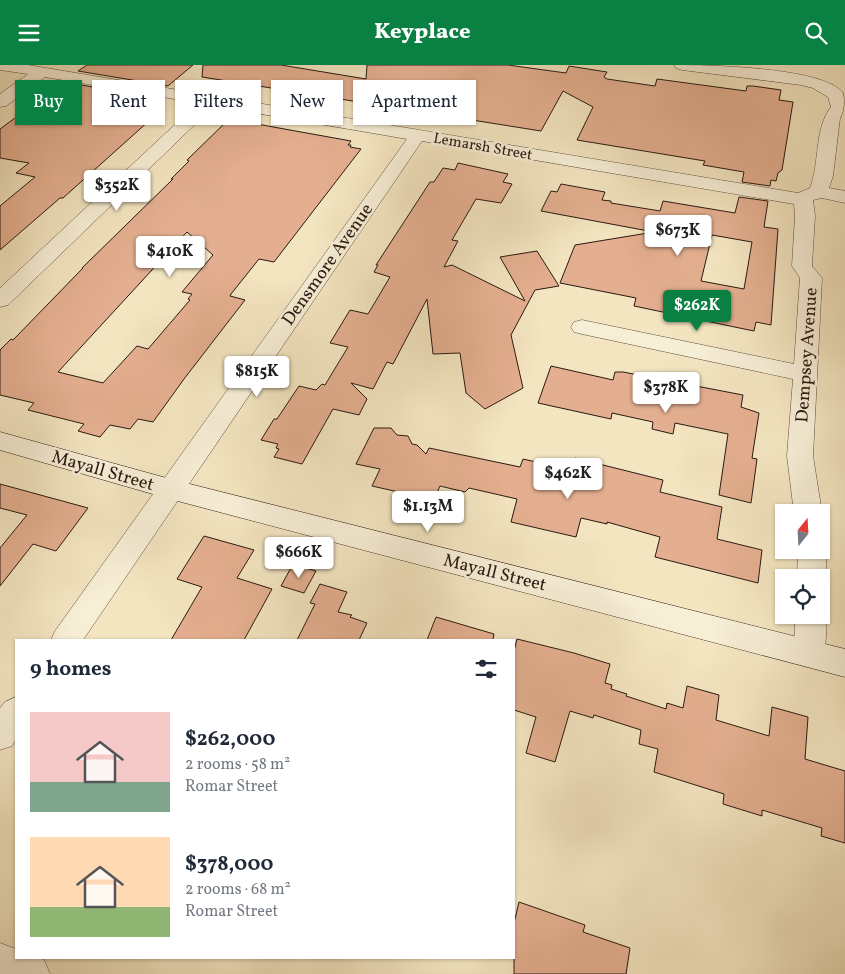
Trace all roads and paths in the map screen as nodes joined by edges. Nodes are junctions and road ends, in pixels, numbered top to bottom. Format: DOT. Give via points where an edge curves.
graph roads {
  1 [pos="0,65"];
  2 [pos="682,65"];
  3 [pos="42,72"];
  4 [pos="175,94"];
  5 [pos="0,102"];
  6 [pos="261,108"];
  7 [pos="185,125"];
  8 [pos="418,135"];
  9 [pos="811,196"];
  10 [pos="845,197"];
  11 [pos="0,300"];
  12 [pos="582,327"];
  13 [pos="804,374"];
  14 [pos="0,441"];
  15 [pos="170,489"];
  16 [pos="807,504"];
  17 [pos="810,624"];
  18 [pos="67,639"];
  19 [pos="809,653"];
  20 [pos="845,663"];
  21 [pos="15,712"];
  22 [pos="0,735"];
  23 [pos="0,963"];
  24 [pos="30,974"];
  1 -- 3 [label="street, Lemarsh Street"];
  2 -- 9 [label="street, Dempsey Avenue" via="790,78 819,85 836,95 839,107 831,118 824,176"];
  3 -- 4 [label="street, Lemarsh Street"];
  3 -- 5 [label="street"];
  6 -- 8 [label="street, Lemarsh Street"];
  7 -- 11 [label="street"];
  8 -- 9 [label="street, Lemarsh Street"];
  8 -- 15 [label="street, Densmore Avenue"];
  9 -- 10 [label="street, Lemarsh Street"];
  9 -- 13 [label="street, Dempsey Avenue" via="805,216 802,266 811,278"];
  12 -- 13 [label="street"];
  13 -- 16 [label="street, Dempsey Avenue" via="800,456"];
  14 -- 15 [label="street, Mayall Street"];
  15 -- 18 [label="street, Densmore Avenue"];
  15 -- 19 [label="street, Mayall Street"];
  17 -- 19 [label="street"];
  19 -- 20 [label="street, Mayall Street"];
  21 -- 22 [label="street"];
  23 -- 24 [label="street"];
}
